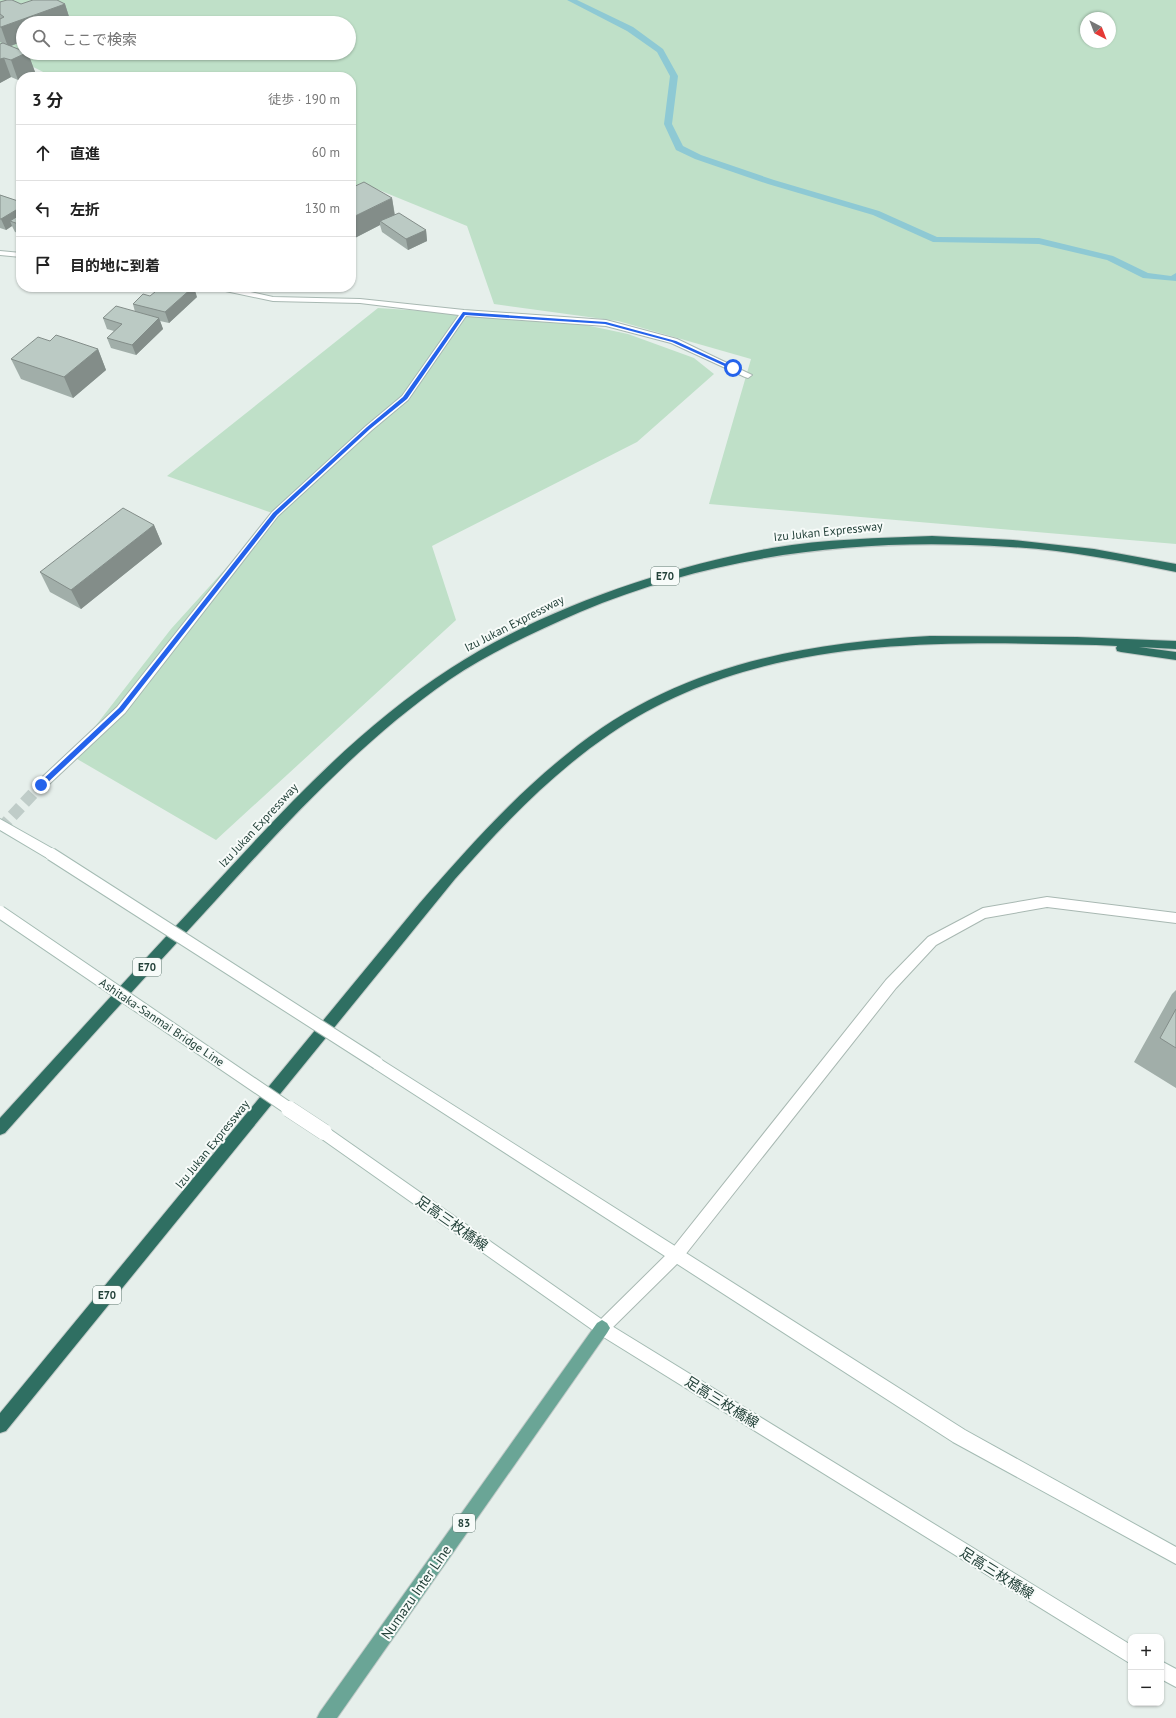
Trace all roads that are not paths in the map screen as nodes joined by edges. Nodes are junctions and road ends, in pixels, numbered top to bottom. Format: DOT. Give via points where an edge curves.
graph roads {
  1 [pos="0,253"];
  2 [pos="16,255"];
  3 [pos="240,292"];
  4 [pos="464,313"];
  5 [pos="748,375"];
  6 [pos="1176,568"];
  7 [pos="992,639"];
  8 [pos="1176,645"];
  9 [pos="1176,656"];
  10 [pos="41,785"];
  11 [pos="0,824"];
  12 [pos="0,912"];
  13 [pos="1176,918"];
  14 [pos="0,1128"];
  15 [pos="324,1132"];
  16 [pos="676,1255"];
  17 [pos="602,1328"];
  18 [pos="0,1426"];
  19 [pos="1176,1556"];
  20 [pos="1128,1653"];
  21 [pos="1164,1672"];
  22 [pos="1176,1678"];
  23 [pos="326,1718"];
  1 -- 2 [label="street"];
  3 -- 4 [label="street" via="273,299 360,301"];
  4 -- 5 [label="street" via="606,323 674,342"];
  4 -- 10 [label="street" via="405,398 275,514 121,710"];
  6 -- 14 [label="highway, Izu Jukan Expressway / E70" via="1137,559 1047,546 961,539 881,539 798,546 714,562 640,583 561,614 500,644 442,678 386,722 327,774 268,834"];
  7 -- 8 [label="highway" via="1122,641"];
  7 -- 9 [label="highway" via="1120,648"];
  7 -- 18 [label="highway, Izu Jukan Expressway / E70" via="858,643 803,651 740,667 680,689 623,719 568,757 521,799 478,844 392,945"];
  11 -- 16 [label="street, bridge" via="51,854"];
  12 -- 15 [label="street, Ashitaka-Sanmai Bridge Line, bridge"];
  13 -- 16 [label="street" via="1046,902 983,914 932,941 891,984"];
  15 -- 17 [label="street, 足高三枚橋線"];
  16 -- 17 [label="street"];
  16 -- 19 [label="street" via="959,1436"];
  17 -- 20 [label="street, 足高三枚橋線"];
  17 -- 23 [label="main road, Numazu Inter Line / 83"];
  21 -- 22 [label="street"];
}
